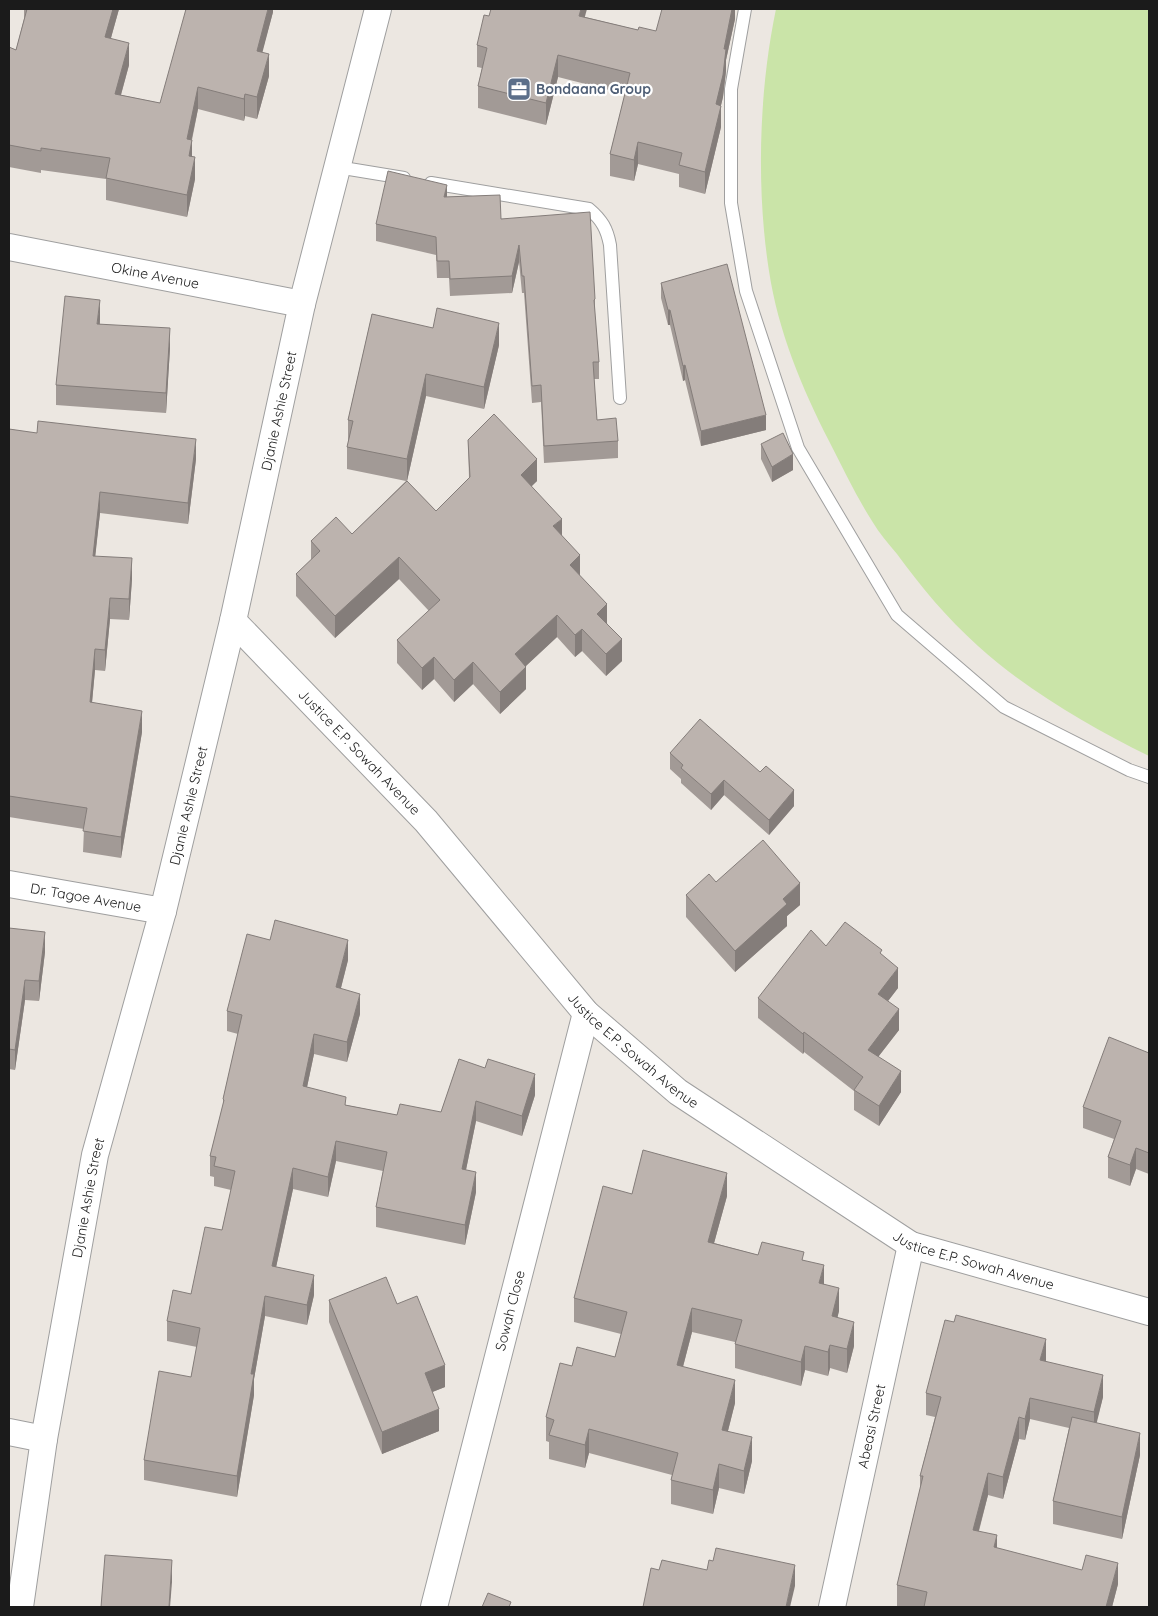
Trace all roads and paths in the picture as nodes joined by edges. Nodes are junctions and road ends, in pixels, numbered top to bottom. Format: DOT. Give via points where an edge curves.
graph roads {
  1 [pos="378,9"];
  2 [pos="745,9"];
  3 [pos="337,167"];
  4 [pos="9,247"];
  5 [pos="302,304"];
  6 [pos="620,398"];
  7 [pos="233,621"];
  8 [pos="1149,777"];
  9 [pos="9,884"];
  10 [pos="163,910"];
  11 [pos="586,1013"];
  12 [pos="912,1245"];
  13 [pos="1149,1312"];
  14 [pos="9,1432"];
  15 [pos="44,1440"];
  16 [pos="20,1607"];
  17 [pos="434,1607"];
  18 [pos="832,1607"];
  1 -- 3 [label="street, Djanie Ashie Street"];
  2 -- 8 [label="lane" via="731,89 731,203 746,291 798,448 897,615 1004,707"];
  3 -- 5 [label="street, Djanie Ashie Street"];
  3 -- 6 [label="lane" via="589,209 608,230"];
  4 -- 5 [label="street, Okine Avenue"];
  5 -- 7 [label="street, Djanie Ashie Street"];
  7 -- 10 [label="street, Djanie Ashie Street"];
  7 -- 11 [label="street, Justice E.P. Sowah Avenue" via="426,821"];
  9 -- 10 [label="street, Dr. Tagoe Avenue"];
  10 -- 15 [label="street, Djanie Ashie Street" via="95,1155"];
  11 -- 12 [label="street, Justice E.P. Sowah Avenue" via="678,1092"];
  11 -- 17 [label="street, Sowah Close"];
  12 -- 13 [label="street, Justice E.P. Sowah Avenue"];
  12 -- 18 [label="street, Abeasi Street"];
  14 -- 15 [label="street"];
  15 -- 16 [label="street, Djanie Ashie Street"];
}
